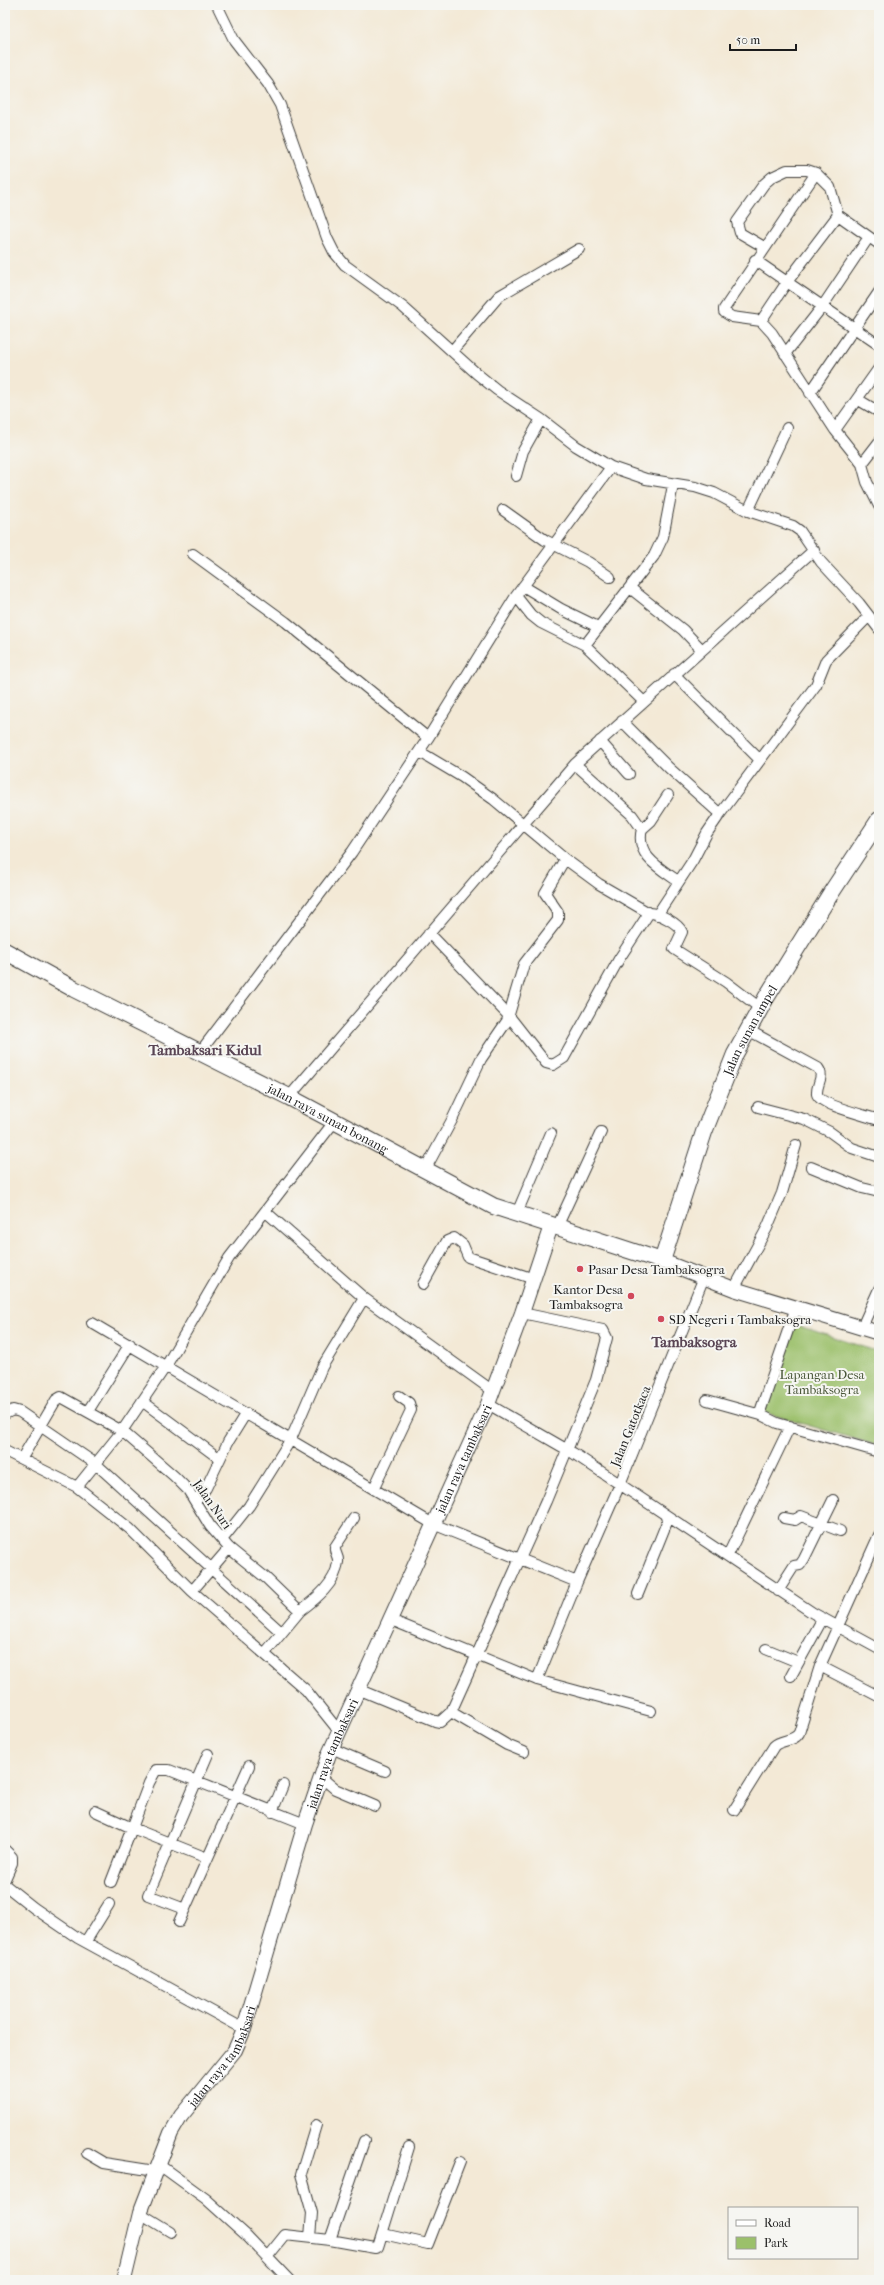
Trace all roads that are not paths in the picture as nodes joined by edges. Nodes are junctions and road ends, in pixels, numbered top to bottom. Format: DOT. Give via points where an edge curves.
graph roads {
  1 [pos="217,5"];
  2 [pos="816,173"];
  3 [pos="838,215"];
  4 [pos="870,237"];
  5 [pos="879,244"];
  6 [pos="764,247"];
  7 [pos="579,249"];
  8 [pos="755,260"];
  9 [pos="787,282"];
  10 [pos="879,292"];
  11 [pos="822,307"];
  12 [pos="761,321"];
  13 [pos="854,329"];
  14 [pos="879,345"];
  15 [pos="452,351"];
  16 [pos="785,354"];
  17 [pos="879,368"];
  18 [pos="810,393"];
  19 [pos="857,399"];
  20 [pos="879,412"];
  21 [pos="542,419"];
  22 [pos="787,428"];
  23 [pos="835,430"];
  24 [pos="879,442"];
  25 [pos="862,464"];
  26 [pos="611,467"];
  27 [pos="516,476"];
  28 [pos="673,485"];
  29 [pos="879,506"];
  30 [pos="503,510"];
  31 [pos="748,511"];
  32 [pos="554,545"];
  33 [pos="814,550"];
  34 [pos="193,554"];
  35 [pos="610,576"];
  36 [pos="523,586"];
  37 [pos="630,588"];
  38 [pos="516,596"];
  39 [pos="868,617"];
  40 [pos="598,627"];
  41 [pos="879,629"];
  42 [pos="586,645"];
  43 [pos="702,650"];
  44 [pos="674,674"];
  45 [pos="643,701"];
  46 [pos="622,721"];
  47 [pos="428,738"];
  48 [pos="600,741"];
  49 [pos="420,752"];
  50 [pos="760,760"];
  51 [pos="575,764"];
  52 [pos="629,774"];
  53 [pos="668,795"];
  54 [pos="720,814"];
  55 [pos="522,822"];
  56 [pos="877,828"];
  57 [pos="642,829"];
  58 [pos="565,859"];
  59 [pos="678,881"];
  60 [pos="653,914"];
  61 [pos="429,933"];
  62 [pos="5,951"];
  63 [pos="760,1008"];
  64 [pos="509,1016"];
  65 [pos="748,1030"];
  66 [pos="200,1052"];
  67 [pos="289,1097"];
  68 [pos="758,1107"];
  69 [pos="879,1120"];
  70 [pos="334,1122"];
  71 [pos="552,1132"];
  72 [pos="602,1132"];
  73 [pos="796,1145"];
  74 [pos="879,1157"];
  75 [pos="811,1166"];
  76 [pos="425,1170"];
  77 [pos="879,1192"];
  78 [pos="266,1212"];
  79 [pos="518,1213"];
  80 [pos="554,1227"];
  81 [pos="662,1261"];
  82 [pos="704,1277"];
  83 [pos="534,1279"];
  84 [pos="423,1284"];
  85 [pos="734,1288"];
  86 [pos="879,1289"];
  87 [pos="364,1298"];
  88 [pos="796,1307"];
  89 [pos="522,1312"];
  90 [pos="92,1323"];
  91 [pos="862,1328"];
  92 [pos="879,1333"];
  93 [pos="130,1344"];
  94 [pos="166,1366"];
  95 [pos="399,1396"];
  96 [pos="490,1398"];
  97 [pos="707,1400"];
  98 [pos="142,1402"];
  99 [pos="88,1411"];
  100 [pos="246,1413"];
  101 [pos="5,1414"];
  102 [pos="760,1415"];
  103 [pos="41,1425"];
  104 [pos="790,1426"];
  105 [pos="122,1431"];
  106 [pos="291,1439"];
  107 [pos="568,1449"];
  108 [pos="5,1451"];
  109 [pos="879,1452"];
  110 [pos="22,1458"];
  111 [pos="220,1459"];
  112 [pos="96,1464"];
  113 [pos="620,1484"];
  114 [pos="77,1486"];
  115 [pos="374,1488"];
  116 [pos="833,1500"];
  117 [pos="196,1501"];
  118 [pos="669,1517"];
  119 [pos="354,1518"];
  120 [pos="784,1518"];
  121 [pos="433,1524"];
  122 [pos="822,1524"];
  123 [pos="840,1531"];
  124 [pos="879,1535"];
  125 [pos="226,1544"];
  126 [pos="728,1555"];
  127 [pos="520,1560"];
  128 [pos="212,1568"];
  129 [pos="577,1582"];
  130 [pos="192,1591"];
  131 [pos="778,1591"];
  132 [pos="638,1594"];
  133 [pos="300,1611"];
  134 [pos="823,1618"];
  135 [pos="391,1620"];
  136 [pos="838,1626"];
  137 [pos="281,1632"];
  138 [pos="766,1649"];
  139 [pos="879,1649"];
  140 [pos="264,1653"];
  141 [pos="478,1656"];
  142 [pos="798,1662"];
  143 [pos="820,1666"];
  144 [pos="791,1676"];
  145 [pos="537,1680"];
  146 [pos="360,1690"];
  147 [pos="878,1696"];
  148 [pos="651,1711"];
  149 [pos="451,1712"];
  150 [pos="338,1730"];
  151 [pos="331,1748"];
  152 [pos="524,1752"];
  153 [pos="208,1754"];
  154 [pos="249,1766"];
  155 [pos="385,1771"];
  156 [pos="322,1778"];
  157 [pos="196,1783"];
  158 [pos="283,1785"];
  159 [pos="235,1798"];
  160 [pos="374,1806"];
  161 [pos="734,1810"];
  162 [pos="95,1811"];
  163 [pos="272,1812"];
  164 [pos="305,1824"];
  165 [pos="132,1828"];
  166 [pos="170,1842"];
  167 [pos="5,1850"];
  168 [pos="207,1858"];
  169 [pos="5,1879"];
  170 [pos="111,1882"];
  171 [pos="5,1885"];
  172 [pos="109,1904"];
  173 [pos="185,1909"];
  174 [pos="179,1922"];
  175 [pos="86,1941"];
  176 [pos="244,2029"];
  177 [pos="316,2126"];
  178 [pos="364,2141"];
  179 [pos="409,2147"];
  180 [pos="87,2153"];
  181 [pos="460,2162"];
  182 [pos="157,2167"];
  183 [pos="140,2213"];
  184 [pos="171,2232"];
  185 [pos="383,2234"];
  186 [pos="310,2237"];
  187 [pos="330,2240"];
  188 [pos="268,2256"];
  189 [pos="124,2280"];
  190 [pos="289,2280"];
  1 -- 15 [label="street" via="234,40 268,84 280,105 334,252 345,265 403,308"];
  2 -- 3 [label="street" via="830,187"];
  2 -- 6 [label="street"];
  2 -- 6 [label="street" via="797,169 779,174 764,184 752,200 737,222 738,228 740,232"];
  3 -- 4 [label="street"];
  3 -- 9 [label="street"];
  4 -- 5 [label="street"];
  4 -- 11 [label="street"];
  6 -- 8 [label="street"];
  7 -- 15 [label="street" via="499,296"];
  8 -- 9 [label="street"];
  8 -- 12 [label="street" via="724,312 732,317"];
  9 -- 11 [label="street"];
  9 -- 12 [label="street"];
  10 -- 13 [label="street"];
  11 -- 13 [label="street"];
  11 -- 16 [label="street"];
  12 -- 16 [label="street"];
  13 -- 14 [label="street"];
  13 -- 18 [label="street"];
  15 -- 21 [label="street" via="497,390"];
  16 -- 18 [label="street"];
  17 -- 19 [label="street"];
  18 -- 23 [label="street"];
  19 -- 20 [label="street"];
  19 -- 23 [label="street"];
  21 -- 26 [label="street" via="576,446"];
  21 -- 27 [label="street" via="523,451"];
  22 -- 31 [label="street"];
  23 -- 25 [label="street"];
  24 -- 25 [label="street"];
  25 -- 29 [label="street" via="867,482"];
  26 -- 28 [label="street"];
  26 -- 32 [label="street"];
  28 -- 31 [label="street" via="695,487 714,493"];
  28 -- 37 [label="street" via="660,545"];
  30 -- 32 [label="street"];
  31 -- 33 [label="street" via="793,526"];
  32 -- 35 [label="street"];
  32 -- 36 [label="street"];
  33 -- 39 [label="street"];
  33 -- 43 [label="street"];
  34 -- 47 [label="street" via="286,622"];
  36 -- 38 [label="street"];
  36 -- 40 [label="street"];
  37 -- 40 [label="street"];
  37 -- 43 [label="street" via="683,630"];
  38 -- 42 [label="street" via="541,623"];
  38 -- 47 [label="street"];
  39 -- 41 [label="street"];
  39 -- 50 [label="street" via="826,660 816,685"];
  40 -- 42 [label="street"];
  42 -- 45 [label="street"];
  43 -- 44 [label="street"];
  44 -- 45 [label="street"];
  44 -- 50 [label="street"];
  45 -- 46 [label="street"];
  46 -- 48 [label="street"];
  46 -- 54 [label="street"];
  47 -- 49 [label="street"];
  48 -- 51 [label="street"];
  48 -- 52 [label="street"];
  49 -- 55 [label="street" via="462,776"];
  49 -- 66 [label="street" via="348,857"];
  50 -- 54 [label="street"];
  51 -- 55 [label="street"];
  51 -- 57 [label="street" via="632,815"];
  53 -- 57 [label="street" via="651,821"];
  54 -- 59 [label="street"];
  55 -- 58 [label="street"];
  55 -- 61 [label="street"];
  56 -- 63 [label="main road, Jalan sunan ampel"];
  57 -- 59 [label="street" via="640,843 643,850 655,865"];
  58 -- 60 [label="street" via="599,884"];
  58 -- 64 [label="street" via="544,893 558,912 558,920 524,964"];
  59 -- 60 [label="street"];
  60 -- 63 [label="street" via="681,929 674,949 726,982"];
  60 -- 64 [label="street" via="619,959 561,1061 553,1065 546,1063"];
  61 -- 64 [label="street"];
  61 -- 67 [label="street"];
  62 -- 66 [label="main road, jalan raya sunan bonang" via="74,989"];
  63 -- 65 [label="main road, Jalan sunan ampel"];
  64 -- 76 [label="street" via="480,1059 455,1115"];
  65 -- 69 [label="street" via="818,1068 821,1076 818,1093 820,1098 834,1106"];
  65 -- 81 [label="main road, Jalan sunan ampel" via="730,1066 704,1132"];
  66 -- 67 [label="main road, jalan raya sunan bonang"];
  67 -- 70 [label="main road, jalan raya sunan bonang"];
  68 -- 74 [label="street" via="804,1119 857,1150"];
  70 -- 76 [label="main road, jalan raya sunan bonang"];
  70 -- 78 [label="street"];
  71 -- 79 [label="street"];
  72 -- 80 [label="street"];
  73 -- 85 [label="street" via="782,1193 767,1228"];
  75 -- 77 [label="street" via="862,1188"];
  76 -- 79 [label="main road, jalan raya sunan bonang" via="493,1206"];
  78 -- 87 [label="street"];
  78 -- 94 [label="street" via="229,1258"];
  79 -- 80 [label="main road, jalan raya sunan bonang"];
  80 -- 81 [label="main road, jalan raya sunan bonang"];
  80 -- 83 [label="street, jalan raya tambaksari"];
  81 -- 82 [label="street"];
  82 -- 85 [label="street"];
  82 -- 113 [label="street, Jalan Gatotkaca"];
  83 -- 84 [label="street" via="468,1257 463,1245 454,1238 447,1241"];
  83 -- 89 [label="street, jalan raya tambaksari"];
  85 -- 88 [label="street"];
  86 -- 91 [label="street"];
  87 -- 96 [label="street"];
  87 -- 106 [label="street" via="322,1367"];
  88 -- 91 [label="street"];
  88 -- 102 [label="street"];
  89 -- 96 [label="street, jalan raya tambaksari"];
  89 -- 107 [label="street" via="603,1330 607,1334 596,1380"];
  90 -- 93 [label="street"];
  91 -- 92 [label="street"];
  93 -- 94 [label="street"];
  93 -- 99 [label="street"];
  94 -- 98 [label="street"];
  94 -- 100 [label="street"];
  95 -- 115 [label="street" via="409,1403 411,1410"];
  96 -- 107 [label="street"];
  96 -- 121 [label="street, jalan raya tambaksari"];
  97 -- 102 [label="street"];
  98 -- 105 [label="street"];
  98 -- 111 [label="street"];
  99 -- 103 [label="street, Jalan Nuri" via="61,1397 56,1400"];
  99 -- 105 [label="street, Jalan Nuri"];
  100 -- 106 [label="street"];
  100 -- 111 [label="street"];
  101 -- 103 [label="street" via="17,1410"];
  102 -- 104 [label="street" via="765,1419"];
  103 -- 110 [label="street"];
  103 -- 112 [label="street"];
  104 -- 109 [label="street"];
  104 -- 126 [label="street"];
  105 -- 112 [label="street"];
  105 -- 117 [label="street, Jalan Nuri" via="174,1476"];
  106 -- 115 [label="street"];
  106 -- 125 [label="street"];
  107 -- 113 [label="street"];
  107 -- 127 [label="street"];
  108 -- 110 [label="street"];
  110 -- 114 [label="street"];
  111 -- 117 [label="street" via="206,1488"];
  112 -- 114 [label="street"];
  112 -- 128 [label="street"];
  113 -- 118 [label="street"];
  113 -- 129 [label="street, Jalan Gatotkaca"];
  114 -- 130 [label="street" via="130,1529"];
  115 -- 121 [label="street"];
  116 -- 122 [label="street"];
  117 -- 125 [label="street, Jalan Nuri" via="210,1526"];
  118 -- 126 [label="street"];
  118 -- 132 [label="street"];
  119 -- 133 [label="street" via="335,1547 338,1563 330,1581 322,1594"];
  120 -- 122 [label="street" via="795,1520 801,1516"];
  121 -- 127 [label="street"];
  121 -- 135 [label="street, jalan raya tambaksari"];
  122 -- 123 [label="street"];
  122 -- 131 [label="street" via="801,1564 794,1566"];
  124 -- 136 [label="street"];
  125 -- 128 [label="street"];
  125 -- 133 [label="street, Jalan Nuri"];
  126 -- 131 [label="street"];
  127 -- 129 [label="street"];
  127 -- 141 [label="street"];
  128 -- 130 [label="street"];
  128 -- 137 [label="street"];
  129 -- 145 [label="street, Jalan Gatotkaca"];
  130 -- 140 [label="street"];
  131 -- 134 [label="street"];
  133 -- 137 [label="street"];
  134 -- 136 [label="street"];
  134 -- 142 [label="street"];
  135 -- 141 [label="street"];
  135 -- 146 [label="street, jalan raya tambaksari" via="364,1673"];
  136 -- 139 [label="street"];
  136 -- 143 [label="street"];
  137 -- 140 [label="street"];
  138 -- 142 [label="street"];
  140 -- 150 [label="street" via="306,1690"];
  141 -- 145 [label="street"];
  141 -- 149 [label="street"];
  142 -- 144 [label="street"];
  143 -- 147 [label="street"];
  143 -- 161 [label="street" via="797,1736 780,1741 774,1746"];
  145 -- 148 [label="street"];
  146 -- 149 [label="street" via="435,1721 440,1722"];
  146 -- 150 [label="street, jalan raya tambaksari"];
  149 -- 152 [label="street" via="507,1746"];
  150 -- 151 [label="street, jalan raya tambaksari"];
  151 -- 155 [label="street"];
  151 -- 156 [label="street, jalan raya tambaksari"];
  153 -- 157 [label="street"];
  154 -- 159 [label="street"];
  156 -- 160 [label="street" via="335,1789"];
  156 -- 164 [label="street, jalan raya tambaksari"];
  157 -- 159 [label="street"];
  157 -- 165 [label="street" via="168,1770 156,1770"];
  157 -- 166 [label="street"];
  158 -- 163 [label="street"];
  159 -- 163 [label="street"];
  159 -- 168 [label="street"];
  162 -- 165 [label="street"];
  163 -- 164 [label="street"];
  164 -- 176 [label="street, jalan raya tambaksari"];
  165 -- 166 [label="street"];
  165 -- 170 [label="street"];
  166 -- 168 [label="street"];
  166 -- 173 [label="street" via="148,1894"];
  167 -- 169 [label="street" via="12,1857"];
  168 -- 173 [label="street"];
  171 -- 175 [label="street" via="34,1908"];
  172 -- 175 [label="street"];
  173 -- 174 [label="street"];
  175 -- 176 [label="street" via="157,1983"];
  176 -- 182 [label="street, jalan raya tambaksari" via="235,2050 225,2064 180,2116"];
  177 -- 186 [label="street" via="301,2174 312,2213"];
  178 -- 187 [label="street"];
  179 -- 185 [label="street"];
  180 -- 182 [label="street" via="104,2163"];
  181 -- 185 [label="street" via="428,2244"];
  182 -- 183 [label="street, jalan raya tambaksari"];
  182 -- 188 [label="street" via="206,2200"];
  183 -- 184 [label="street"];
  183 -- 189 [label="street, jalan raya tambaksari"];
  185 -- 187 [label="street" via="378,2247 375,2248"];
  186 -- 187 [label="street"];
  186 -- 188 [label="street" via="286,2235"];
  188 -- 190 [label="street"];
}
